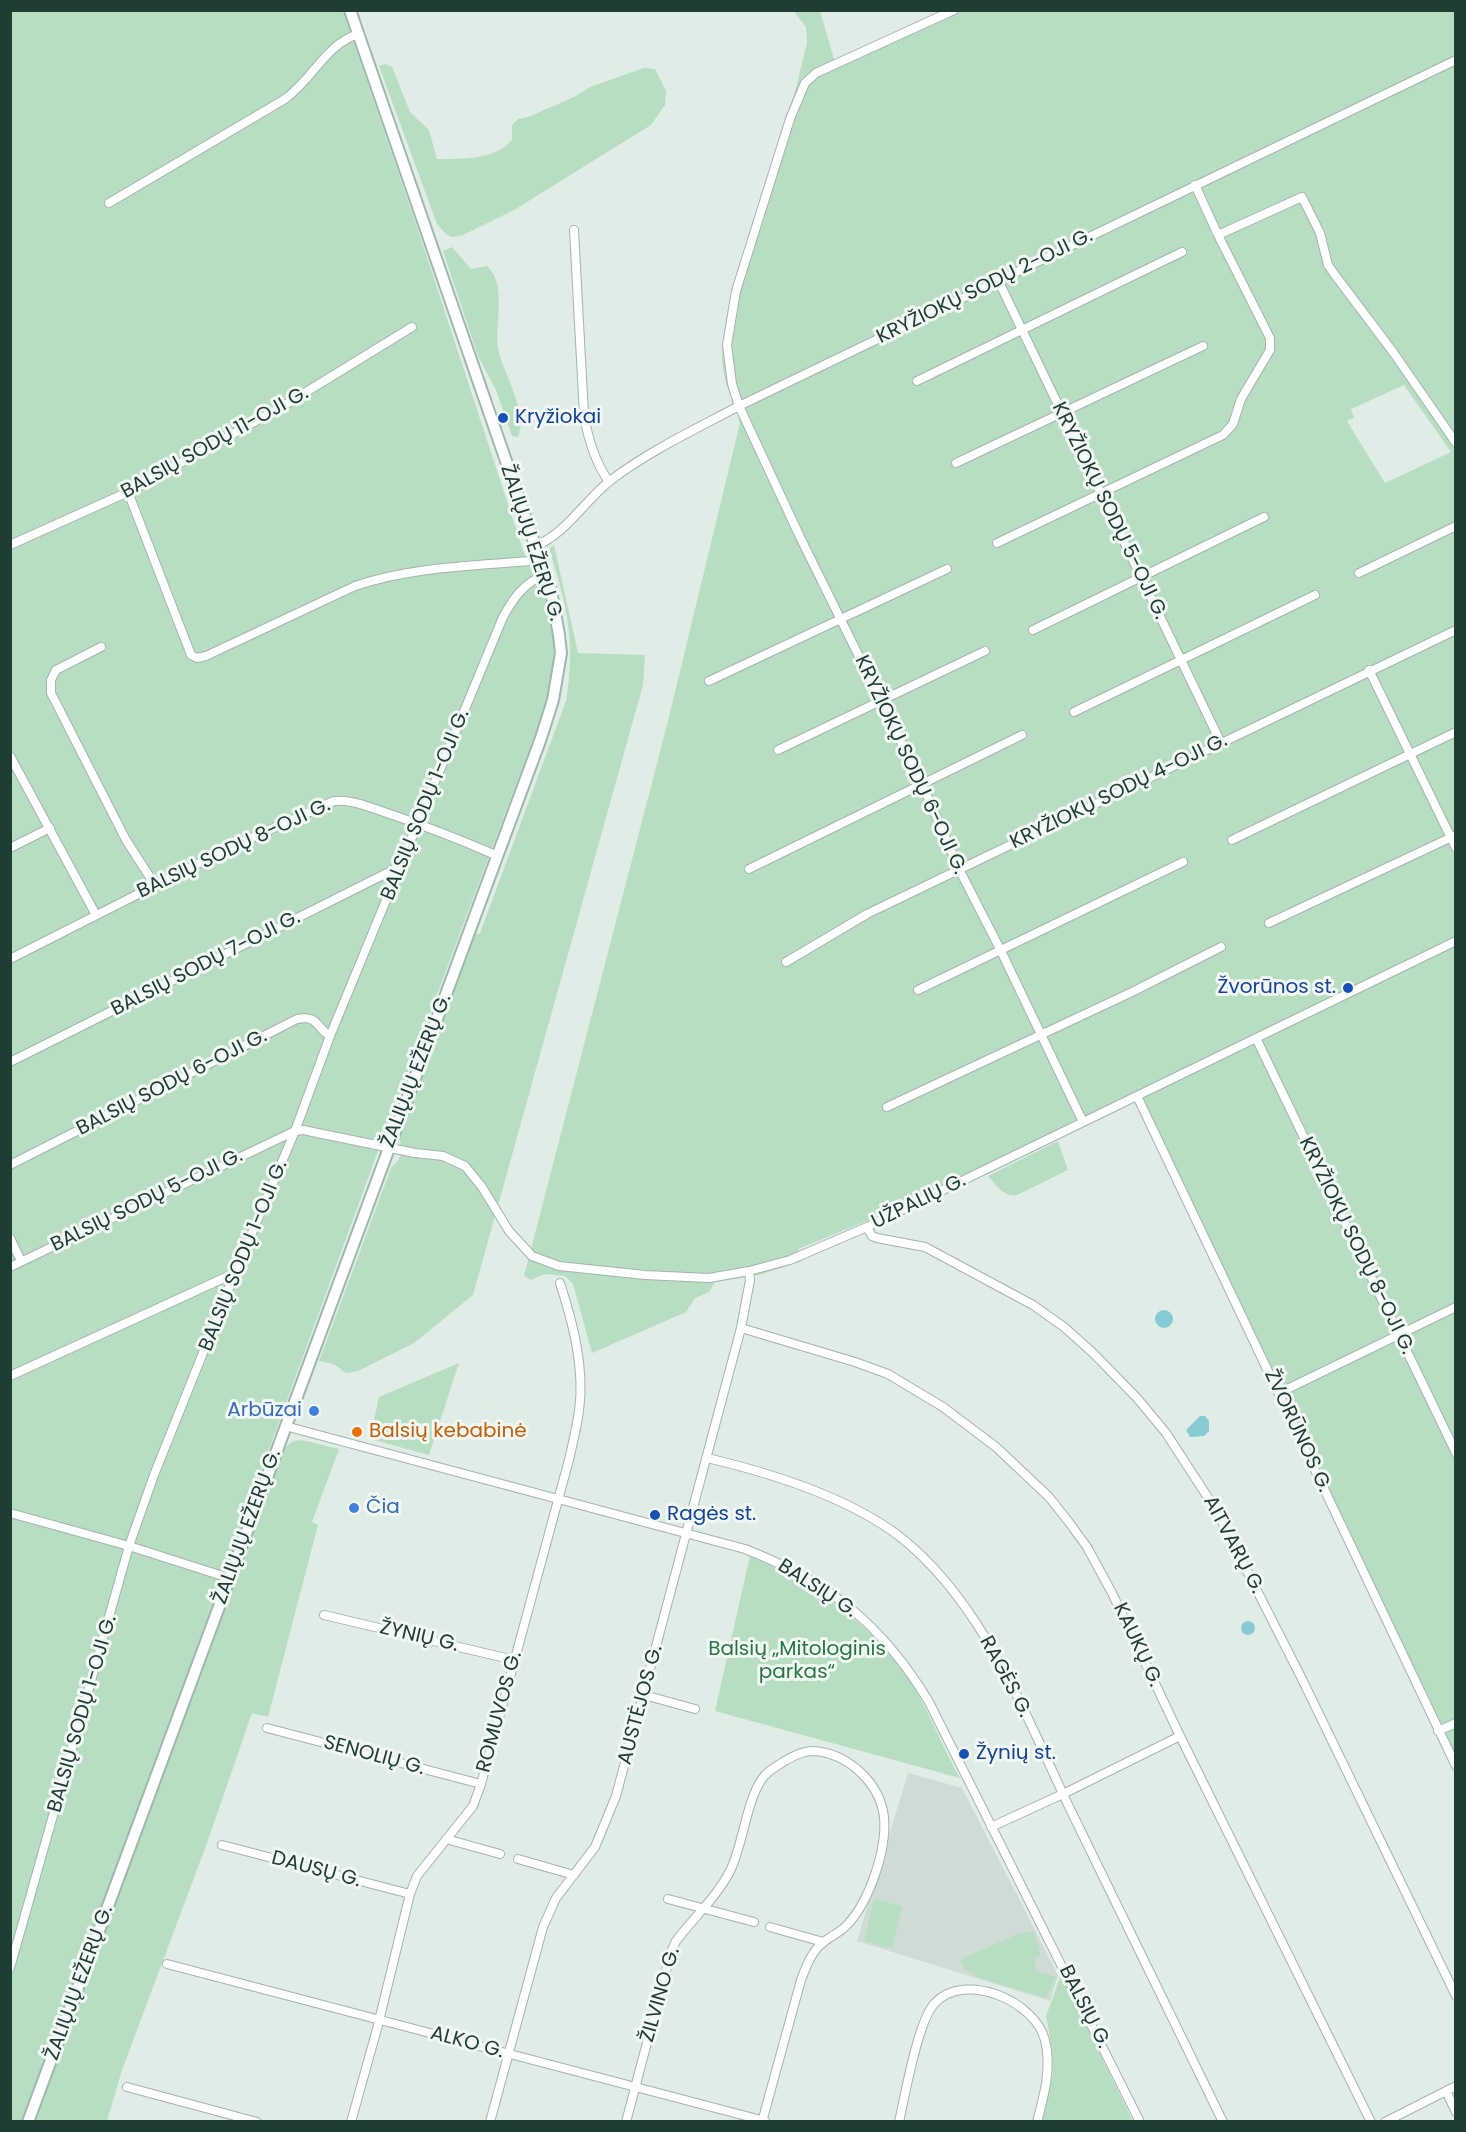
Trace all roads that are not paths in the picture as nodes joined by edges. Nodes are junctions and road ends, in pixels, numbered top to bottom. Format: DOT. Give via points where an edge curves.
graph roads {
  1 [pos="350,10"];
  2 [pos="954,10"];
  3 [pos="358,34"];
  4 [pos="1455,60"];
  5 [pos="1196,185"];
  6 [pos="109,203"];
  7 [pos="574,230"];
  8 [pos="1218,235"];
  9 [pos="1182,252"];
  10 [pos="998,280"];
  11 [pos="412,327"];
  12 [pos="1022,331"];
  13 [pos="1203,346"];
  14 [pos="917,381"];
  15 [pos="739,406"];
  16 [pos="1062,412"];
  17 [pos="1455,443"];
  18 [pos="956,463"];
  19 [pos="609,482"];
  20 [pos="128,492"];
  21 [pos="1101,493"];
  22 [pos="1264,517"];
  23 [pos="1455,526"];
  24 [pos="997,543"];
  25 [pos="10,545"];
  26 [pos="535,546"];
  27 [pos="539,558"];
  28 [pos="946,569"];
  29 [pos="1359,573"];
  30 [pos="545,575"];
  31 [pos="1141,577"];
  32 [pos="1315,595"];
  33 [pos="841,619"];
  34 [pos="1033,630"];
  35 [pos="1455,630"];
  36 [pos="100,647"];
  37 [pos="984,651"];
  38 [pos="1181,660"];
  39 [pos="1369,670"];
  40 [pos="709,681"];
  41 [pos="880,702"];
  42 [pos="1074,712"];
  43 [pos="1455,732"];
  44 [pos="1022,735"];
  45 [pos="1221,742"];
  46 [pos="778,750"];
  47 [pos="1410,754"];
  48 [pos="10,756"];
  49 [pos="922,784"];
  50 [pos="419,824"];
  51 [pos="50,828"];
  52 [pos="1453,836"];
  53 [pos="1232,840"];
  54 [pos="10,848"];
  55 [pos="1455,848"];
  56 [pos="498,856"];
  57 [pos="1183,862"];
  58 [pos="401,866"];
  59 [pos="959,868"];
  60 [pos="749,869"];
  61 [pos="155,885"];
  62 [pos="96,915"];
  63 [pos="1269,922"];
  64 [pos="1455,941"];
  65 [pos="1221,948"];
  66 [pos="1001,951"];
  67 [pos="10,959"];
  68 [pos="786,962"];
  69 [pos="918,990"];
  70 [pos="1040,1033"];
  71 [pos="330,1036"];
  72 [pos="1256,1038"];
  73 [pos="10,1062"];
  74 [pos="1137,1096"];
  75 [pos="887,1107"];
  76 [pos="1083,1122"];
  77 [pos="295,1131"];
  78 [pos="389,1147"];
  79 [pos="10,1165"];
  80 [pos="867,1227"];
  81 [pos="10,1238"];
  82 [pos="21,1261"];
  83 [pos="10,1266"];
  84 [pos="749,1271"];
  85 [pos="235,1274"];
  86 [pos="560,1283"];
  87 [pos="1455,1307"];
  88 [pos="741,1328"];
  89 [pos="1399,1335"];
  90 [pos="10,1376"];
  91 [pos="1279,1393"];
  92 [pos="285,1426"];
  93 [pos="1455,1453"];
  94 [pos="707,1458"];
  95 [pos="558,1498"];
  96 [pos="10,1513"];
  97 [pos="686,1532"];
  98 [pos="129,1546"];
  99 [pos="229,1578"];
  100 [pos="324,1615"];
  101 [pos="514,1660"];
  102 [pos="644,1695"];
  103 [pos="695,1709"];
  104 [pos="1455,1723"];
  105 [pos="267,1728"];
  106 [pos="1438,1731"];
  107 [pos="1180,1736"];
  108 [pos="1455,1766"];
  109 [pos="481,1784"];
  110 [pos="1063,1794"];
  111 [pos="991,1827"];
  112 [pos="446,1839"];
  113 [pos="222,1845"];
  114 [pos="500,1854"];
  115 [pos="518,1859"];
  116 [pos="574,1875"];
  117 [pos="410,1894"];
  118 [pos="668,1899"];
  119 [pos="703,1908"];
  120 [pos="754,1922"];
  121 [pos="770,1927"];
  122 [pos="823,1942"];
  123 [pos="167,1964"];
  124 [pos="10,1968"];
  125 [pos="1455,1996"];
  126 [pos="379,2019"];
  127 [pos="508,2054"];
  128 [pos="636,2086"];
  129 [pos="1455,2086"];
  130 [pos="127,2087"];
  131 [pos="1446,2091"];
  132 [pos="1455,2112"];
  133 [pos="28,2121"];
  134 [pos="257,2121"];
  135 [pos="351,2121"];
  136 [pos="490,2121"];
  137 [pos="626,2121"];
  138 [pos="764,2121"];
  139 [pos="899,2121"];
  140 [pos="1037,2121"];
  141 [pos="1140,2121"];
  142 [pos="1223,2121"];
  143 [pos="1371,2121"];
  144 [pos="1385,2121"];
  1 -- 3 [label="main road, ŽALIŲJŲ EŽERŲ G."];
  2 -- 15 [label="street, KRYŽIOKŲ SODŲ 6-OJI G." via="816,73 805,83 736,291 727,345"];
  3 -- 6 [label="street" via="333,48 300,89"];
  3 -- 26 [label="main road, ŽALIŲJŲ EŽERŲ G."];
  4 -- 5 [label="street, KRYŽIOKŲ SODŲ 2-OJI G."];
  5 -- 8 [label="street"];
  5 -- 10 [label="street, KRYŽIOKŲ SODŲ 2-OJI G."];
  7 -- 19 [label="street" via="584,415 597,461"];
  8 -- 17 [label="street" via="1302,197 1332,270"];
  8 -- 21 [label="street" via="1270,338 1270,350 1241,399 1229,431"];
  9 -- 12 [label="street"];
  10 -- 12 [label="street, KRYŽIOKŲ SODŲ 5-OJI G."];
  10 -- 15 [label="street, KRYŽIOKŲ SODŲ 2-OJI G."];
  11 -- 20 [label="street, BALSIŲ SODŲ 11-OJI G." via="285,405"];
  12 -- 14 [label="street"];
  12 -- 16 [label="street, KRYŽIOKŲ SODŲ 5-OJI G."];
  13 -- 16 [label="street"];
  15 -- 19 [label="street, KRYŽIOKŲ SODŲ 2-OJI G." via="655,451"];
  15 -- 33 [label="street, KRYŽIOKŲ SODŲ 6-OJI G."];
  16 -- 18 [label="street"];
  16 -- 21 [label="street, KRYŽIOKŲ SODŲ 5-OJI G."];
  19 -- 26 [label="street, KRYŽIOKŲ SODŲ 2-OJI G." via="552,537"];
  20 -- 25 [label="street, BALSIŲ SODŲ 11-OJI G."];
  20 -- 27 [label="street" via="191,655 197,658 379,578"];
  21 -- 24 [label="street"];
  21 -- 31 [label="street, KRYŽIOKŲ SODŲ 5-OJI G."];
  22 -- 31 [label="street"];
  23 -- 29 [label="street"];
  26 -- 27 [label="main road, ŽALIŲJŲ EŽERŲ G."];
  27 -- 30 [label="main road, ŽALIŲJŲ EŽERŲ G."];
  28 -- 33 [label="street"];
  30 -- 50 [label="street, BALSIŲ SODŲ 1-OJI G." via="517,594 503,617"];
  30 -- 56 [label="main road, ŽALIŲJŲ EŽERŲ G." via="560,635 559,675 541,738"];
  31 -- 34 [label="street"];
  31 -- 38 [label="street, KRYŽIOKŲ SODŲ 5-OJI G."];
  32 -- 38 [label="street"];
  33 -- 40 [label="street"];
  33 -- 41 [label="street, KRYŽIOKŲ SODŲ 6-OJI G."];
  35 -- 39 [label="street, KRYŽIOKŲ SODŲ 4-OJI G."];
  36 -- 61 [label="street" via="56,670 51,693 126,840"];
  37 -- 41 [label="street"];
  38 -- 42 [label="street"];
  38 -- 45 [label="street, KRYŽIOKŲ SODŲ 5-OJI G."];
  39 -- 45 [label="street, KRYŽIOKŲ SODŲ 4-OJI G."];
  39 -- 47 [label="street"];
  41 -- 46 [label="street"];
  41 -- 49 [label="street, KRYŽIOKŲ SODŲ 6-OJI G."];
  43 -- 47 [label="street"];
  44 -- 49 [label="street"];
  45 -- 59 [label="street, KRYŽIOKŲ SODŲ 4-OJI G."];
  47 -- 52 [label="street"];
  47 -- 53 [label="street"];
  48 -- 51 [label="street"];
  49 -- 59 [label="street, KRYŽIOKŲ SODŲ 6-OJI G."];
  49 -- 60 [label="street"];
  50 -- 56 [label="street, BALSIŲ SODŲ 8-OJI G."];
  50 -- 58 [label="street, BALSIŲ SODŲ 1-OJI G."];
  50 -- 61 [label="street, BALSIŲ SODŲ 8-OJI G." via="368,807 334,801"];
  51 -- 54 [label="street"];
  51 -- 62 [label="street"];
  52 -- 55 [label="street"];
  52 -- 63 [label="street"];
  56 -- 78 [label="main road, ŽALIŲJŲ EŽERŲ G."];
  57 -- 66 [label="street"];
  58 -- 71 [label="street, BALSIŲ SODŲ 1-OJI G."];
  58 -- 73 [label="street, BALSIŲ SODŲ 7-OJI G."];
  59 -- 66 [label="street, KRYŽIOKŲ SODŲ 6-OJI G."];
  59 -- 68 [label="street, KRYŽIOKŲ SODŲ 4-OJI G." via="867,914"];
  61 -- 62 [label="street, BALSIŲ SODŲ 8-OJI G."];
  62 -- 67 [label="street, BALSIŲ SODŲ 8-OJI G."];
  64 -- 72 [label="street, UŽPALIŲ G."];
  65 -- 70 [label="street"];
  66 -- 69 [label="street"];
  66 -- 70 [label="street, KRYŽIOKŲ SODŲ 6-OJI G."];
  70 -- 75 [label="street"];
  70 -- 76 [label="street, KRYŽIOKŲ SODŲ 6-OJI G."];
  71 -- 77 [label="street, BALSIŲ SODŲ 1-OJI G."];
  71 -- 79 [label="street, BALSIŲ SODŲ 6-OJI G." via="311,1018 297,1019"];
  72 -- 74 [label="street, UŽPALIŲ G."];
  72 -- 89 [label="street, KRYŽIOKŲ SODŲ 8-OJI G."];
  74 -- 76 [label="street, UŽPALIŲ G."];
  74 -- 91 [label="street, ŽVORŪNOS G."];
  76 -- 80 [label="street, UŽPALIŲ G."];
  77 -- 78 [label="street" via="313,1131"];
  77 -- 82 [label="street, BALSIŲ SODŲ 5-OJI G."];
  77 -- 85 [label="street, BALSIŲ SODŲ 1-OJI G."];
  78 -- 84 [label="street, UŽPALIŲ G." via="443,1156 465,1166 509,1231 532,1256 559,1266 709,1278"];
  78 -- 92 [label="main road, ŽALIŲJŲ EŽERŲ G."];
  80 -- 84 [label="street, UŽPALIŲ G." via="805,1255"];
  80 -- 125 [label="street, AITVARŲ G." via="877,1238 925,1246 1049,1316 1114,1373 1166,1434 1216,1510"];
  81 -- 82 [label="street"];
  82 -- 83 [label="street, BALSIŲ SODŲ 5-OJI G."];
  84 -- 88 [label="street, AUSTĖJOS G."];
  85 -- 90 [label="street"];
  85 -- 98 [label="street, BALSIŲ SODŲ 1-OJI G."];
  86 -- 95 [label="street, ROMUVOS G." via="577,1353 581,1394"];
  87 -- 89 [label="street"];
  88 -- 94 [label="street, AUSTĖJOS G."];
  88 -- 107 [label="street, KAUKŲ G." via="888,1374 943,1407 1026,1473 1068,1521 1098,1566"];
  89 -- 91 [label="street"];
  89 -- 93 [label="street, KRYŽIOKŲ SODŲ 8-OJI G."];
  91 -- 106 [label="street, ŽVORŪNOS G."];
  92 -- 95 [label="street, BALSIŲ G."];
  92 -- 99 [label="main road, ŽALIŲJŲ EŽERŲ G."];
  94 -- 97 [label="street, AUSTĖJOS G."];
  94 -- 110 [label="street, RAGĖS G." via="779,1479 853,1508 920,1555 950,1587 995,1656"];
  95 -- 97 [label="street, BALSIŲ G."];
  95 -- 101 [label="street, ROMUVOS G."];
  96 -- 98 [label="street"];
  97 -- 102 [label="street, AUSTĖJOS G."];
  97 -- 111 [label="street, BALSIŲ G." via="745,1549 787,1568 833,1594 875,1629 929,1702"];
  98 -- 99 [label="street"];
  98 -- 124 [label="street, BALSIŲ SODŲ 1-OJI G."];
  99 -- 133 [label="main road, ŽALIŲJŲ EŽERŲ G."];
  100 -- 101 [label="street, ŽYNIŲ G."];
  101 -- 109 [label="street, ROMUVOS G."];
  102 -- 103 [label="street"];
  102 -- 116 [label="street, AUSTĖJOS G." via="606,1824 595,1848"];
  104 -- 106 [label="street"];
  105 -- 109 [label="street, SENOLIŲ G."];
  106 -- 108 [label="street, ŽVORŪNOS G."];
  107 -- 110 [label="street"];
  107 -- 143 [label="street, KAUKŲ G."];
  109 -- 112 [label="street, ROMUVOS G." via="473,1806"];
  110 -- 111 [label="street"];
  110 -- 142 [label="street, RAGĖS G."];
  111 -- 141 [label="street, BALSIŲ G."];
  112 -- 114 [label="street"];
  112 -- 117 [label="street, ROMUVOS G." via="417,1876"];
  113 -- 117 [label="street, DAUSŲ G."];
  115 -- 116 [label="street"];
  116 -- 127 [label="street, AUSTĖJOS G." via="556,1898 543,1927"];
  117 -- 126 [label="street, ROMUVOS G."];
  118 -- 119 [label="street"];
  119 -- 120 [label="street"];
  119 -- 122 [label="street, ŽILVINO G." via="732,1866 762,1778 797,1755 812,1751 832,1756 848,1762 867,1779 882,1804 884,1820 876,1870 860,1910 835,1936"];
  119 -- 128 [label="street, ŽILVINO G." via="671,1953"];
  121 -- 122 [label="street"];
  122 -- 138 [label="street, ŽILVINO G." via="801,1980"];
  123 -- 126 [label="street, ALKO G."];
  126 -- 127 [label="street, ALKO G."];
  126 -- 135 [label="street, ROMUVOS G."];
  127 -- 128 [label="street, ALKO G."];
  127 -- 136 [label="street, AUSTĖJOS G."];
  128 -- 137 [label="street, ŽILVINO G."];
  128 -- 138 [label="street, ALKO G."];
  129 -- 131 [label="street"];
  130 -- 134 [label="street"];
  131 -- 132 [label="street"];
  131 -- 144 [label="street"];
  139 -- 140 [label="street" via="928,2012 944,1995 968,1989 996,1994 1022,2007 1042,2032 1047,2071"];
}
